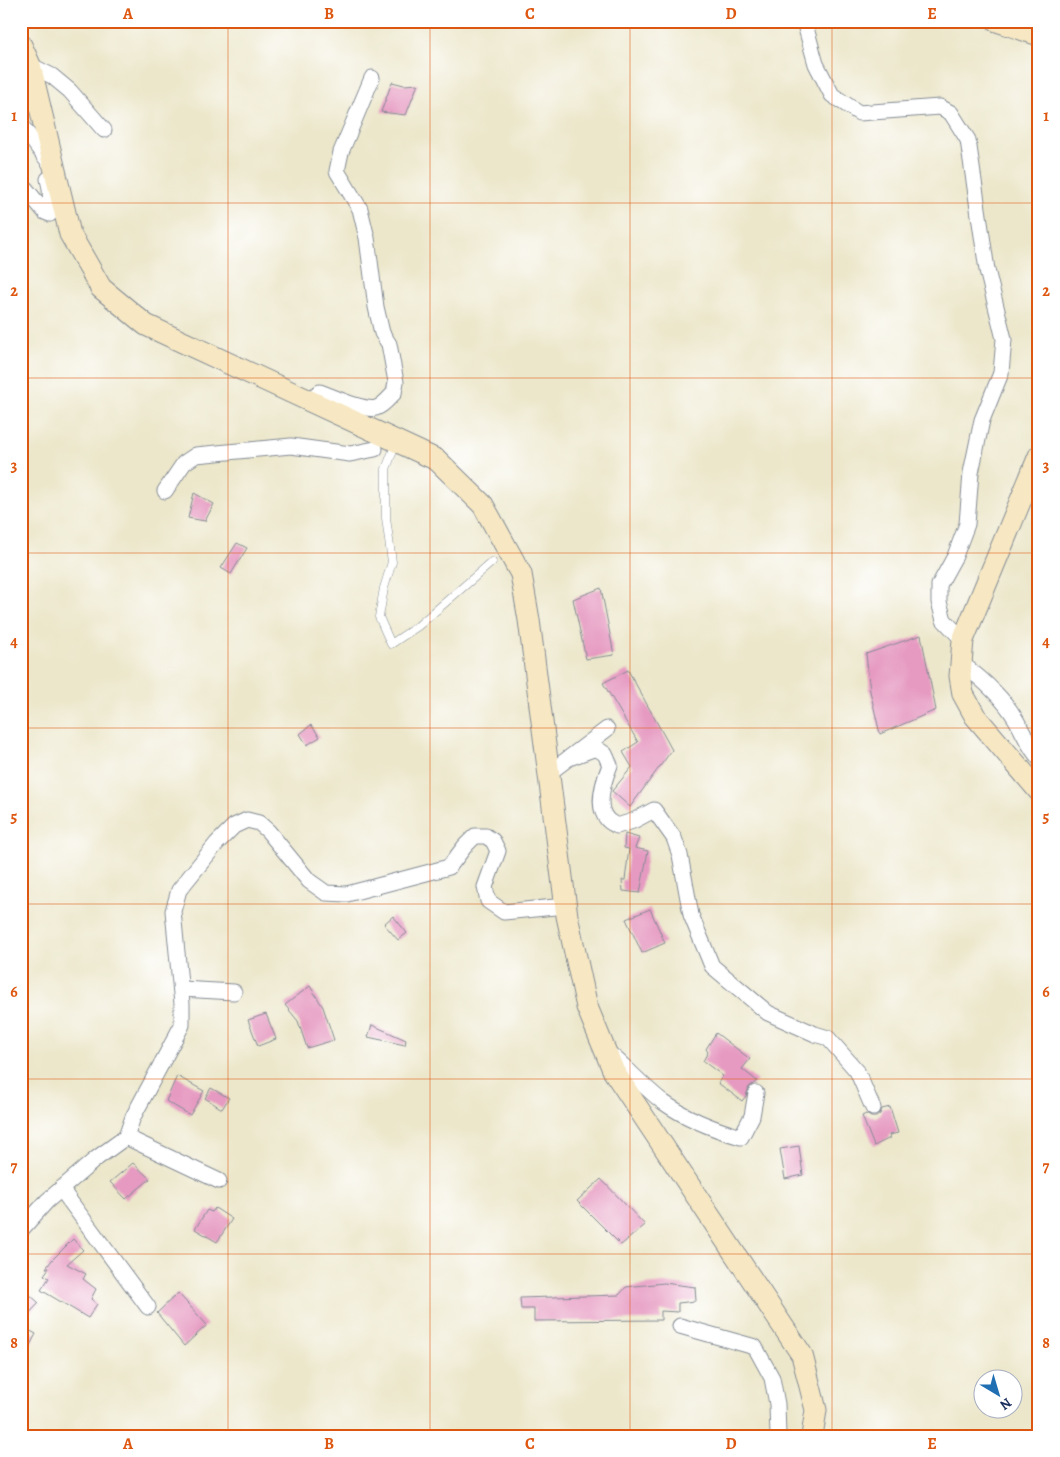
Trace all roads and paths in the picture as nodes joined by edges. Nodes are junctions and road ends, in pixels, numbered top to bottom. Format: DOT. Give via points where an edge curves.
graph roads {
  1 [pos="804,21"];
  2 [pos="997,21"];
  3 [pos="1039,35"];
  4 [pos="21,45"];
  5 [pos="30,66"];
  6 [pos="372,78"];
  7 [pos="21,124"];
  8 [pos="104,130"];
  9 [pos="51,165"];
  10 [pos="21,183"];
  11 [pos="308,400"];
  12 [pos="396,441"];
  13 [pos="375,449"];
  14 [pos="1039,456"];
  15 [pos="166,491"];
  16 [pos="492,562"];
  17 [pos="963,640"];
  18 [pos="961,662"];
  19 [pos="607,729"];
  20 [pos="569,758"];
  21 [pos="1039,758"];
  22 [pos="548,774"];
  23 [pos="1039,791"];
  24 [pos="565,906"];
  25 [pos="181,989"];
  26 [pos="234,992"];
  27 [pos="604,1049"];
  28 [pos="756,1093"];
  29 [pos="873,1108"];
  30 [pos="126,1137"];
  31 [pos="219,1181"];
  32 [pos="61,1189"];
  33 [pos="21,1230"];
  34 [pos="148,1307"];
  35 [pos="680,1326"];
  36 [pos="778,1436"];
  37 [pos="812,1436"];
  1 -- 17 [label="street" via="816,64 832,95 859,113 940,107 951,113 968,140 987,270 1004,338 1001,373 982,420 971,473 967,524 939,585 944,620"];
  2 -- 3 [label="main road"];
  4 -- 5 [label="main road"];
  5 -- 8 [label="street" via="52,76 70,91"];
  5 -- 9 [label="main road"];
  6 -- 11 [label="street" via="340,152 337,171 360,209 368,238 376,307 382,333 389,344 396,382 394,393 378,408 351,404 320,392"];
  7 -- 9 [label="street"];
  9 -- 10 [label="street" via="47,175 50,214"];
  9 -- 11 [label="main road" via="70,234 101,288 146,325"];
  11 -- 12 [label="main road"];
  12 -- 16 [label="lane" via="386,469 386,518 392,562 379,617 391,644 418,626"];
  12 -- 22 [label="main road" via="436,460 483,505 521,574"];
  13 -- 15 [label="street" via="350,454 291,446 196,455 184,463"];
  14 -- 17 [label="main road"];
  17 -- 18 [label="main road"];
  18 -- 21 [label="street" via="985,682 1014,716"];
  18 -- 23 [label="main road" via="963,694 975,716"];
  19 -- 20 [label="street"];
  20 -- 22 [label="street"];
  20 -- 29 [label="street" via="596,748 605,754 610,765 601,806 606,819 617,826 654,810 674,838 691,915 712,966 768,1013 828,1038 857,1071"];
  22 -- 24 [label="main road"];
  24 -- 25 [label="street" via="504,912 488,901 485,887 498,851 486,836 476,836 449,867 347,894 326,893 309,881 268,831 259,823 248,820 234,826 217,843 179,890 173,912"];
  24 -- 27 [label="main road" via="587,1007"];
  25 -- 26 [label="street"];
  25 -- 30 [label="street" via="182,1025 137,1109"];
  27 -- 28 [label="street" via="663,1102 698,1123 741,1137 752,1116"];
  27 -- 37 [label="main road" via="614,1072 802,1355 816,1410"];
  30 -- 31 [label="street"];
  30 -- 32 [label="street"];
  32 -- 33 [label="street"];
  32 -- 34 [label="street"];
  35 -- 36 [label="street" via="756,1347 772,1378"];
}
